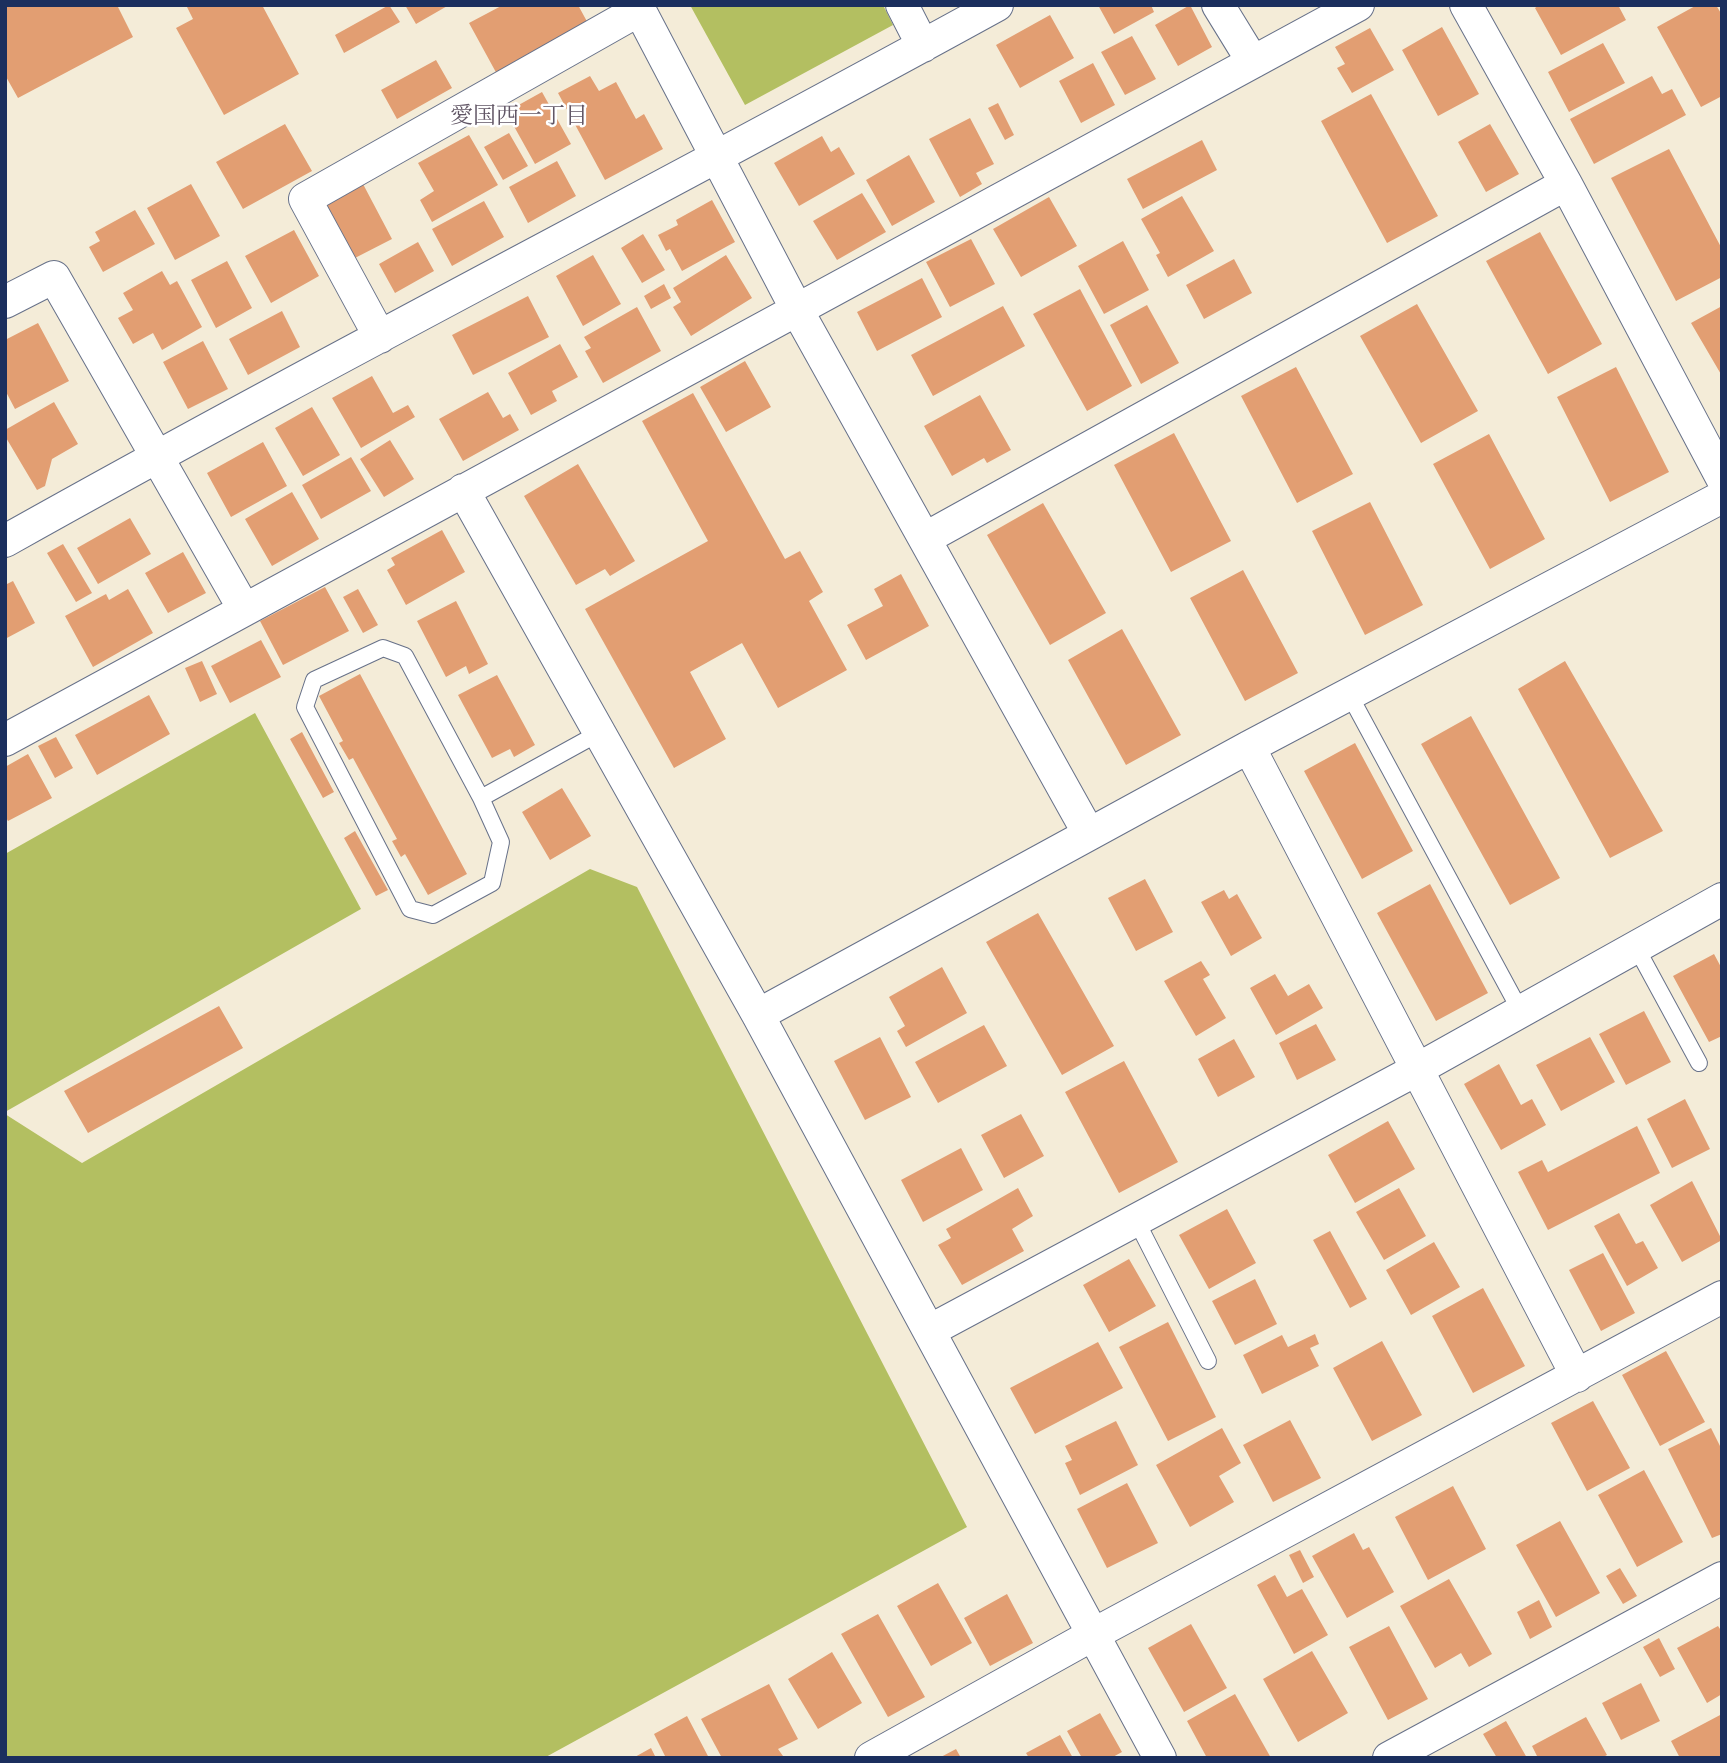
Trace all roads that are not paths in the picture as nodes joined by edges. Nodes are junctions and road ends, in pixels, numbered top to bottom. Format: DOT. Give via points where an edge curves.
graph roads {
  1 [pos="902,5"];
  2 [pos="997,5"];
  3 [pos="1218,5"];
  4 [pos="1358,5"];
  5 [pos="1466,5"];
  6 [pos="638,8"];
  7 [pos="923,46"];
  8 [pos="1253,62"];
  9 [pos="718,158"];
  10 [pos="1566,184"];
  11 [pos="5,302"];
  12 [pos="797,310"];
  13 [pos="380,337"];
  14 [pos="155,457"];
  15 [pos="1722,478"];
  16 [pos="463,490"];
  17 [pos="1722,497"];
  18 [pos="926,538"];
  19 [pos="5,541"];
  20 [pos="244,609"];
  21 [pos="1349,694"];
  22 [pos="599,733"];
  23 [pos="5,740"];
  24 [pos="1249,747"];
  25 [pos="481,798"];
  26 [pos="1089,834"];
  27 [pos="1722,899"];
  28 [pos="1636,947"];
  29 [pos="1521,1012"];
  30 [pos="758,1016"];
  31 [pos="1699,1063"];
  32 [pos="1416,1070"];
  33 [pos="1136,1220"];
  34 [pos="1722,1297"];
  35 [pos="929,1331"];
  36 [pos="1208,1361"];
  37 [pos="1577,1376"];
  38 [pos="1722,1578"];
  39 [pos="1094,1634"];
  40 [pos="871,1758"];
  41 [pos="1160,1758"];
  42 [pos="1390,1758"];
  1 -- 7 [label="street"];
  2 -- 7 [label="street"];
  3 -- 8 [label="street"];
  4 -- 8 [label="street"];
  5 -- 10 [label="street"];
  6 -- 9 [label="street"];
  6 -- 13 [label="street" via="305,199"];
  7 -- 9 [label="street"];
  8 -- 12 [label="street"];
  9 -- 12 [label="street"];
  9 -- 13 [label="street"];
  10 -- 15 [label="street"];
  10 -- 18 [label="street"];
  11 -- 14 [label="street" via="54,277"];
  12 -- 16 [label="street"];
  12 -- 18 [label="street"];
  13 -- 14 [label="street"];
  14 -- 19 [label="street"];
  14 -- 20 [label="street"];
  16 -- 20 [label="street"];
  16 -- 22 [label="street"];
  17 -- 21 [label="street"];
  18 -- 26 [label="street"];
  20 -- 23 [label="street"];
  21 -- 24 [label="street"];
  21 -- 29 [label="lane"];
  22 -- 25 [label="lane"];
  22 -- 30 [label="street"];
  24 -- 26 [label="street"];
  24 -- 32 [label="street"];
  25 -- 25 [label="lane" via="405,656 383,648 314,680 305,707 410,909 433,915 492,883 501,842"];
  26 -- 30 [label="street"];
  27 -- 28 [label="street"];
  28 -- 29 [label="street"];
  28 -- 31 [label="lane"];
  29 -- 32 [label="street"];
  30 -- 35 [label="street"];
  32 -- 33 [label="street"];
  32 -- 37 [label="street"];
  33 -- 35 [label="street"];
  33 -- 36 [label="lane"];
  34 -- 37 [label="street"];
  35 -- 39 [label="street"];
  37 -- 39 [label="street"];
  38 -- 42 [label="street"];
  39 -- 40 [label="street"];
  39 -- 41 [label="street"];
}
